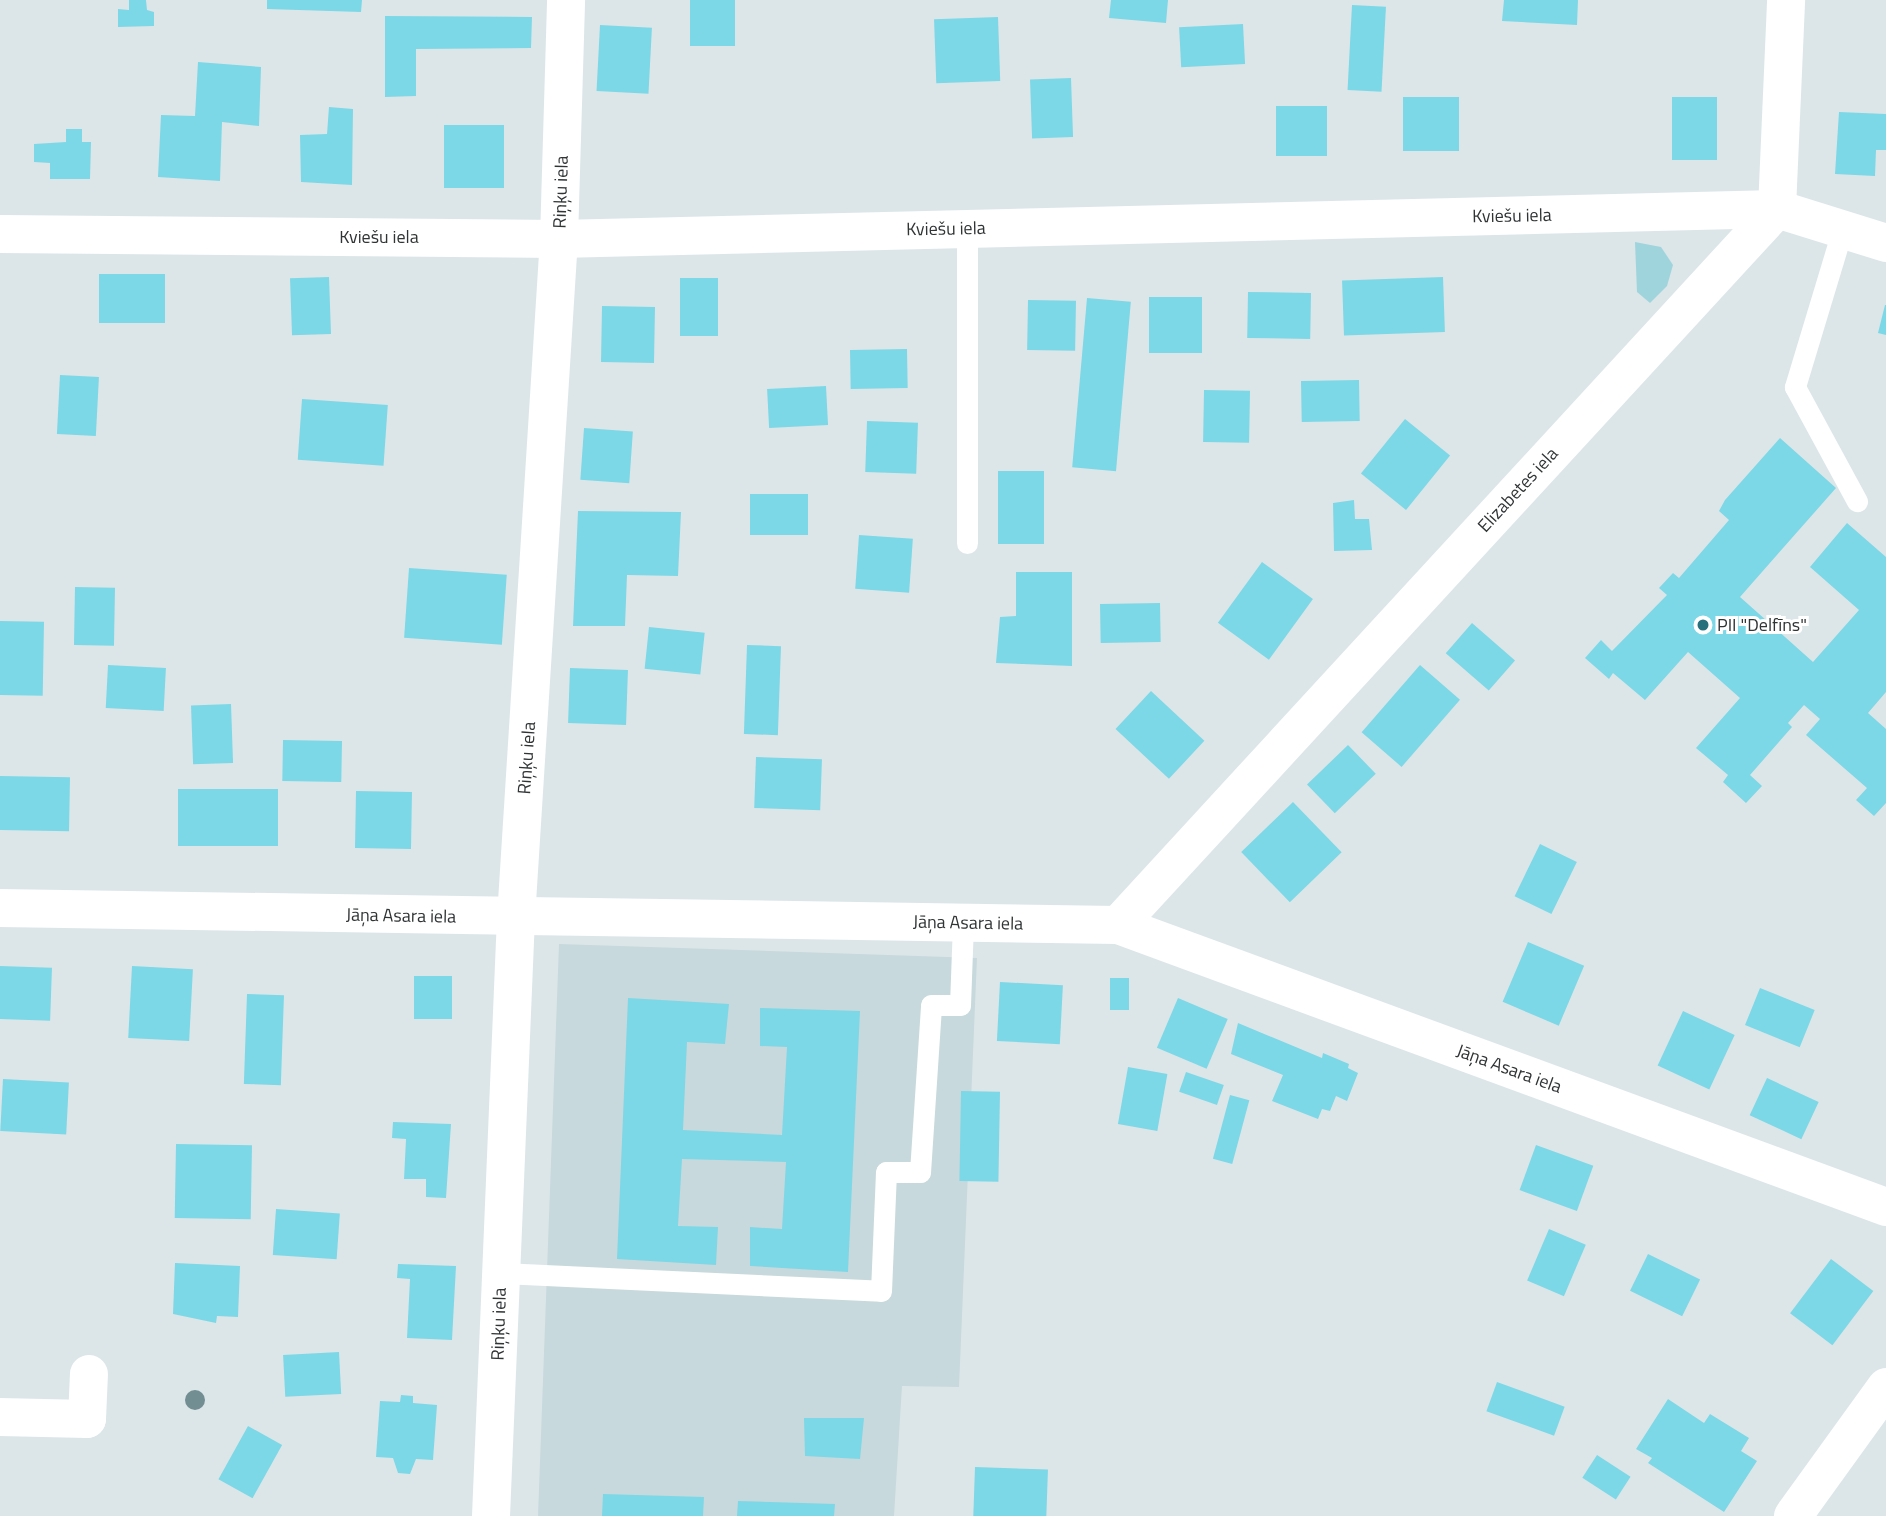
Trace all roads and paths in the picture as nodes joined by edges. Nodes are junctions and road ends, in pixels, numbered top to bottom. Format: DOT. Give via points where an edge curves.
graph roads {
  1 [pos="566,0"];
  2 [pos="1786,0"];
  3 [pos="1777,209"];
  4 [pos="967,229"];
  5 [pos="1842,231"];
  6 [pos="0,234"];
  7 [pos="559,239"];
  8 [pos="1886,243"];
  9 [pos="1857,501"];
  10 [pos="967,543"];
  11 [pos="0,908"];
  12 [pos="516,918"];
  13 [pos="963,923"];
  14 [pos="1118,925"];
  15 [pos="1886,1208"];
  16 [pos="502,1273"];
  17 [pos="89,1374"];
  18 [pos="1886,1387"];
  19 [pos="0,1417"];
  20 [pos="491,1516"];
  21 [pos="1793,1516"];
  1 -- 7 [label="street, Riņķu iela"];
  2 -- 3 [label="street"];
  3 -- 4 [label="street, Kviešu iela"];
  3 -- 5 [label="street, Kviešu iela"];
  3 -- 14 [label="street, Elizabetes iela"];
  4 -- 7 [label="street, Kviešu iela"];
  4 -- 10 [label="lane"];
  5 -- 8 [label="street, Kviešu iela"];
  5 -- 9 [label="lane" via="1795,387"];
  6 -- 7 [label="street, Kviešu iela"];
  7 -- 12 [label="street, Riņķu iela"];
  11 -- 12 [label="street, Jāņa Asara iela"];
  12 -- 13 [label="street, Jāņa Asara iela"];
  12 -- 16 [label="street, Riņķu iela"];
  13 -- 14 [label="street, Jāņa Asara iela"];
  13 -- 16 [label="lane" via="960,1005 931,1005 920,1172 886,1172 881,1291"];
  14 -- 15 [label="street, Jāņa Asara iela"];
  16 -- 20 [label="street, Riņķu iela"];
  17 -- 19 [label="street" via="87,1419"];
  18 -- 21 [label="street"];
}
